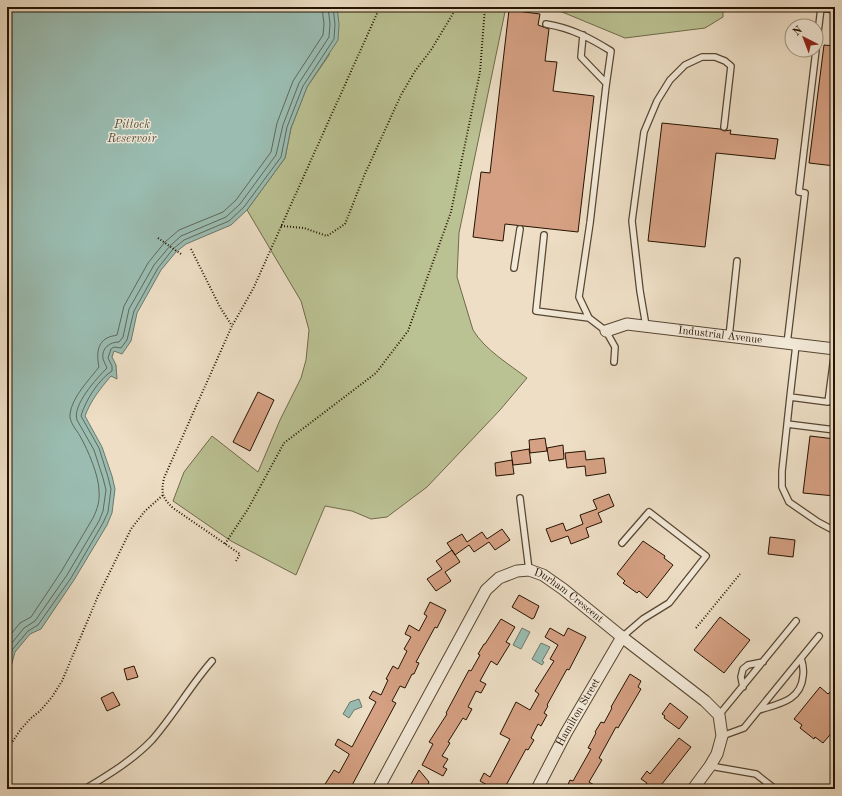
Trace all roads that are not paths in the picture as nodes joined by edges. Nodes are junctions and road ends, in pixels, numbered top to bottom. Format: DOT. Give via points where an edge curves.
graph roads {
  1 [pos="821,8"];
  2 [pos="835,10"];
  3 [pos="820,18"];
  4 [pos="546,24"];
  5 [pos="583,34"];
  6 [pos="815,58"];
  7 [pos="606,83"];
  8 [pos="724,127"];
  9 [pos="520,229"];
  10 [pos="544,235"];
  11 [pos="736,261"];
  12 [pos="514,268"];
  13 [pos="589,318"];
  14 [pos="646,326"];
  15 [pos="606,331"];
  16 [pos="729,337"];
  17 [pos="792,344"];
  18 [pos="835,349"];
  19 [pos="614,362"];
  20 [pos="790,397"];
  21 [pos="787,424"];
  22 [pos="835,430"];
  23 [pos="520,498"];
  24 [pos="835,531"];
  25 [pos="622,543"];
  26 [pos="529,570"];
  27 [pos="796,621"];
  28 [pos="819,636"];
  29 [pos="622,637"];
  30 [pos="801,658"];
  31 [pos="212,661"];
  32 [pos="763,662"];
  33 [pos="743,687"];
  34 [pos="758,710"];
  35 [pos="719,716"];
  36 [pos="722,736"];
  37 [pos="710,766"];
  38 [pos="85,789"];
  39 [pos="378,789"];
  40 [pos="537,789"];
  41 [pos="693,789"];
  42 [pos="776,789"];
  1 -- 2 [label="lane"];
  1 -- 3 [label="lane"];
  4 -- 5 [label="lane"];
  5 -- 7 [label="lane" via="581,57"];
  5 -- 7 [label="lane" via="611,51"];
  6 -- 17 [label="lane" via="799,192 805,193"];
  7 -- 13 [label="lane" via="579,297"];
  8 -- 14 [label="lane" via="731,66 715,57 702,57 684,65 670,80 657,101 644,132 632,221"];
  9 -- 12 [label="lane"];
  10 -- 13 [label="lane" via="536,311"];
  11 -- 16 [label="lane"];
  13 -- 15 [label="lane"];
  14 -- 15 [label="street, Industrial Avenue" via="627,324"];
  14 -- 16 [label="street, Industrial Avenue"];
  15 -- 19 [label="lane" via="615,347"];
  16 -- 17 [label="street, Industrial Avenue"];
  17 -- 18 [label="street, Industrial Avenue"];
  17 -- 20 [label="lane"];
  18 -- 20 [label="lane" via="828,402"];
  20 -- 21 [label="lane"];
  21 -- 22 [label="lane"];
  21 -- 24 [label="lane" via="782,487 789,502"];
  23 -- 26 [label="lane"];
  25 -- 29 [label="lane" via="649,512 706,556 669,603 643,619"];
  26 -- 29 [label="street, Durham Crescent" via="543,575 563,589"];
  26 -- 39 [label="street, Durham Crescent" via="499,578 486,590"];
  27 -- 32 [label="lane"];
  28 -- 30 [label="lane"];
  29 -- 35 [label="street, Durham Crescent" via="705,701"];
  29 -- 40 [label="street, Hamilton Street" via="566,733"];
  30 -- 34 [label="lane"];
  30 -- 34 [label="lane" via="804,667 803,679 797,694 781,704"];
  31 -- 38 [label="lane" via="198,676 163,727 139,753"];
  32 -- 33 [label="lane"];
  32 -- 33 [label="lane" via="748,665 743,669"];
  33 -- 35 [label="lane"];
  34 -- 36 [label="lane" via="744,728"];
  35 -- 36 [label="street"];
  36 -- 37 [label="street" via="717,754"];
  37 -- 41 [label="street"];
  37 -- 42 [label="lane" via="756,774"];
}
